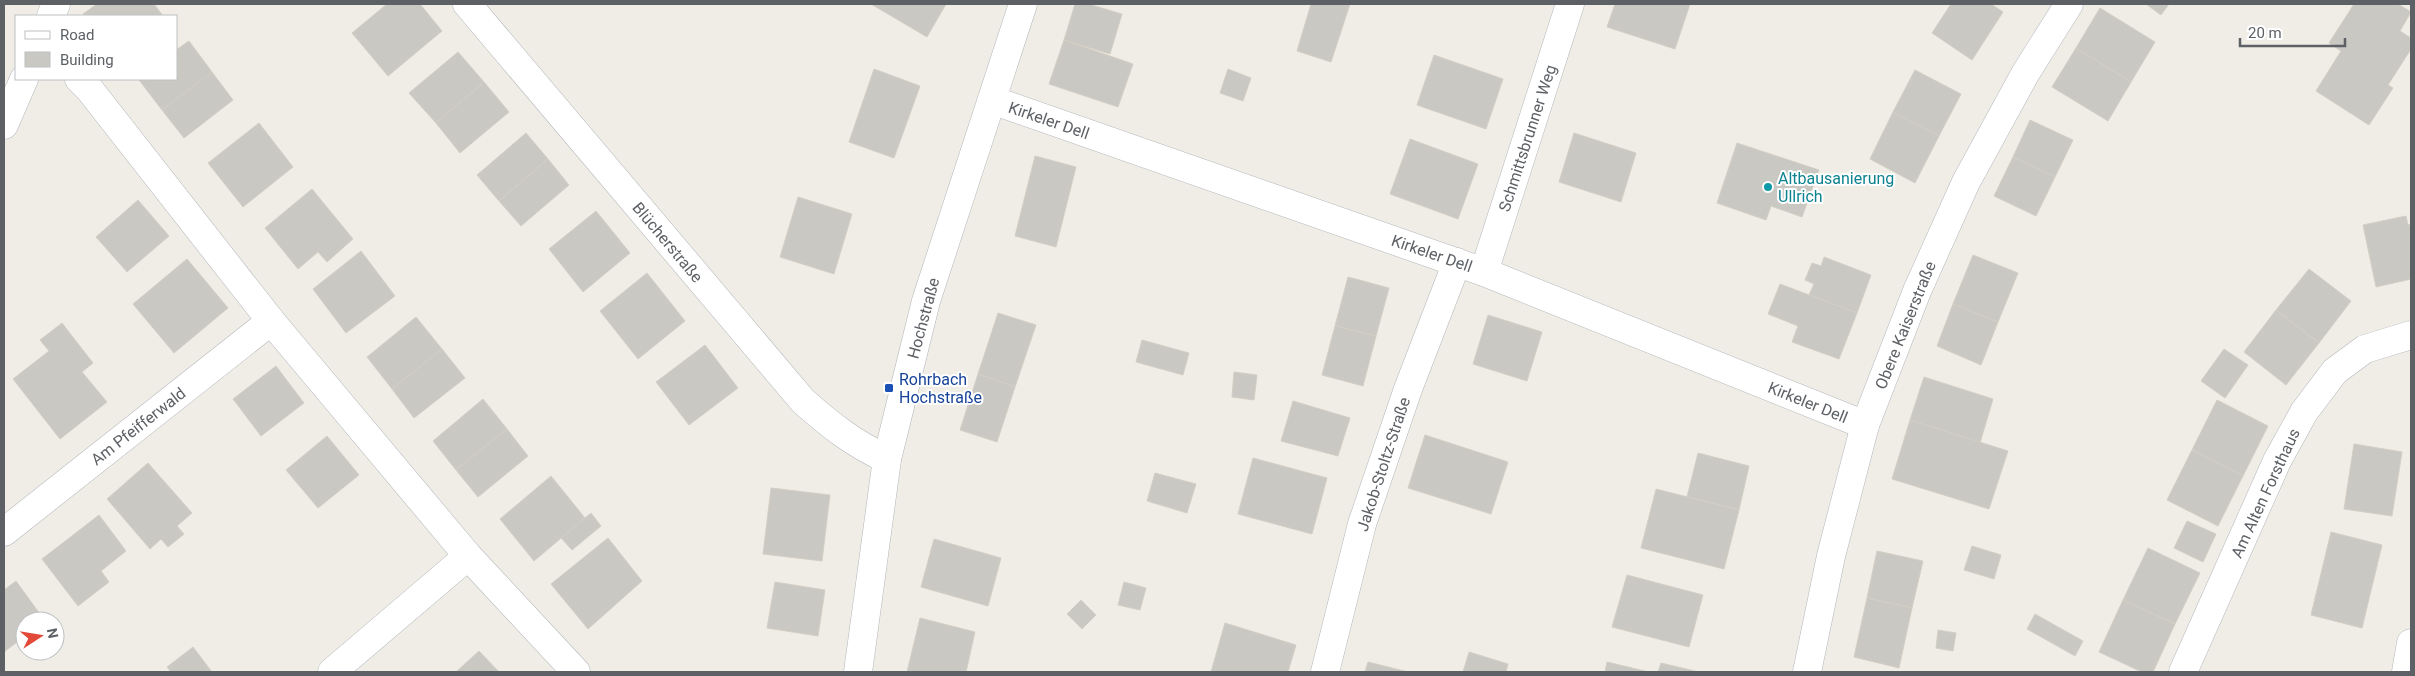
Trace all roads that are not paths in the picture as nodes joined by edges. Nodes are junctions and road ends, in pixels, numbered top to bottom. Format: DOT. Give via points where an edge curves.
graph roads {
  1 [pos="467,4"];
  2 [pos="1023,4"];
  3 [pos="1570,4"];
  4 [pos="2069,4"];
  5 [pos="24,80"];
  6 [pos="80,80"];
  7 [pos="992,100"];
  8 [pos="4,125"];
  9 [pos="1457,262"];
  10 [pos="1484,272"];
  11 [pos="271,321"];
  12 [pos="2411,335"];
  13 [pos="1865,425"];
  14 [pos="888,459"];
  15 [pos="4,532"];
  16 [pos="468,556"];
  17 [pos="2411,643"];
  18 [pos="332,672"];
  19 [pos="576,672"];
  20 [pos="858,672"];
  21 [pos="1325,672"];
  22 [pos="1807,672"];
  23 [pos="2183,672"];
  24 [pos="2406,672"];
  1 -- 14 [label="street, Blücherstraße" via="803,401 840,433"];
  2 -- 7 [label="street, Hochstraße"];
  3 -- 10 [label="street, Schmittsbrunner Weg"];
  4 -- 13 [label="street, Obere Kaiserstraße" via="2025,74 1966,182 1917,291"];
  5 -- 8 [label="street"];
  6 -- 11 [label="street"];
  7 -- 9 [label="street, Kirkeler Dell"];
  7 -- 14 [label="street, Hochstraße" via="926,301"];
  9 -- 10 [label="street, Kirkeler Dell"];
  9 -- 21 [label="street, Jakob-Stoltz-Straße" via="1408,389 1362,524"];
  10 -- 13 [label="street, Kirkeler Dell"];
  11 -- 15 [label="street, Am Pfeifferwald"];
  11 -- 16 [label="street"];
  12 -- 23 [label="street, Am Alten Forsthaus" via="2365,349 2335,371 2304,412 2277,461"];
  13 -- 22 [label="street, Obere Kaiserstraße" via="1831,556"];
  14 -- 20 [label="street, Hochstraße"];
  16 -- 18 [label="street"];
  16 -- 19 [label="street"];
  17 -- 24 [label="street"];
}
